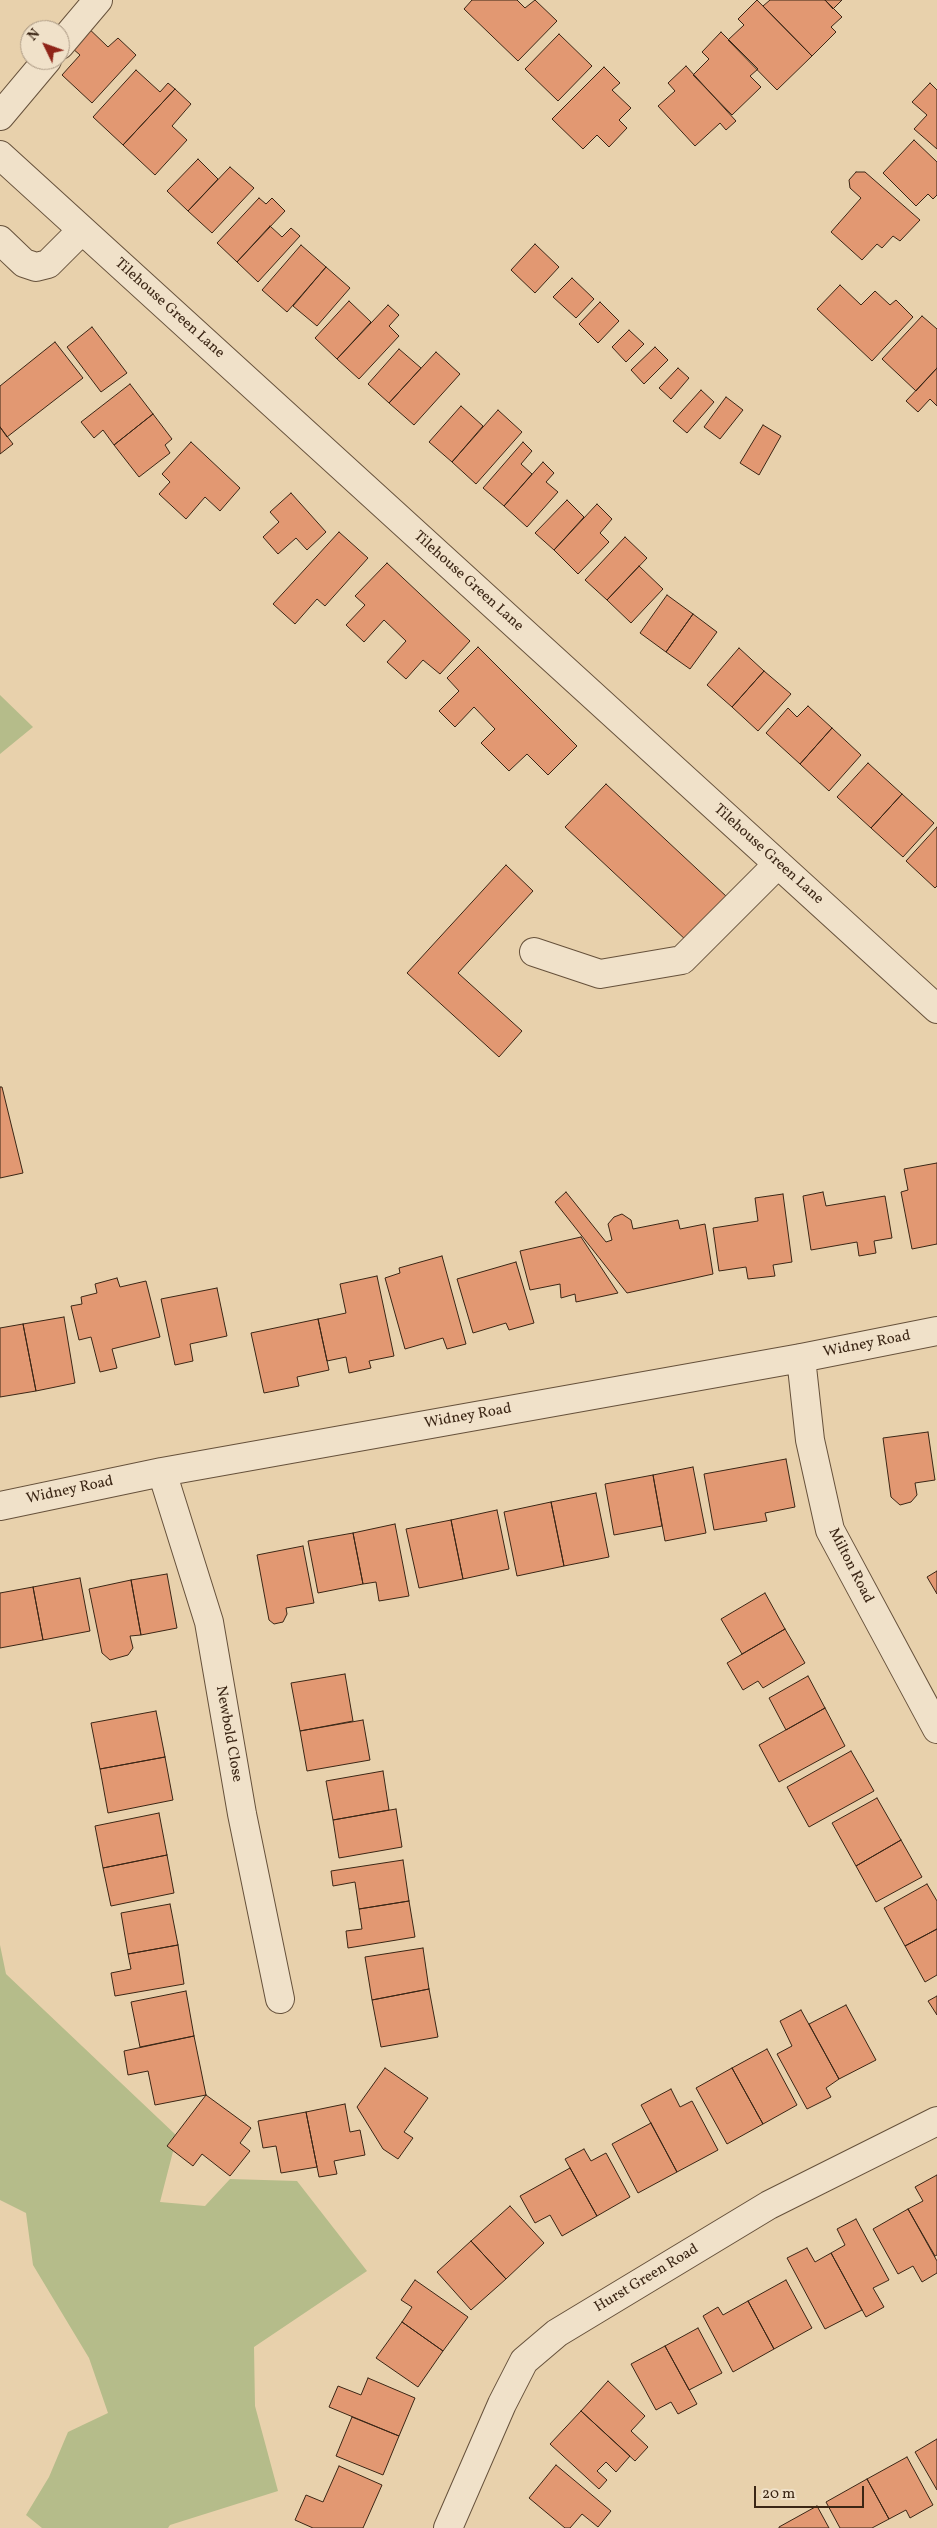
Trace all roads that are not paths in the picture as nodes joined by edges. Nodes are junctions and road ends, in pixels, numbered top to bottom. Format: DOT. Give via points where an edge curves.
graph roads {
  1 [pos="98,0"];
  2 [pos="70,33"];
  3 [pos="39,70"];
  4 [pos="0,116"];
  5 [pos="3,164"];
  6 [pos="82,230"];
  7 [pos="0,240"];
  8 [pos="778,864"];
  9 [pos="534,952"];
  10 [pos="937,1009"];
  11 [pos="937,1331"];
  12 [pos="801,1358"];
  13 [pos="162,1472"];
  14 [pos="0,1506"];
  15 [pos="937,1729"];
  16 [pos="280,1999"];
  17 [pos="937,2120"];
  18 [pos="448,2528"];
  1 -- 2 [label="street"];
  3 -- 4 [label="street"];
  5 -- 6 [label="street, Tilehouse Green Lane"];
  6 -- 7 [label="street" via="48,264 36,267 24,263"];
  6 -- 8 [label="street, Tilehouse Green Lane"];
  8 -- 9 [label="street" via="682,960 600,974"];
  8 -- 10 [label="street, Tilehouse Green Lane"];
  11 -- 12 [label="street, Widney Road"];
  12 -- 13 [label="street, Widney Road"];
  12 -- 15 [label="street, Milton Road" via="810,1440 830,1530"];
  13 -- 14 [label="street, Widney Road"];
  13 -- 16 [label="street, Newbold Close" via="208,1622 242,1814"];
  17 -- 18 [label="street, Hurst Green Road" via="769,2205 557,2333 524,2361"];
}
